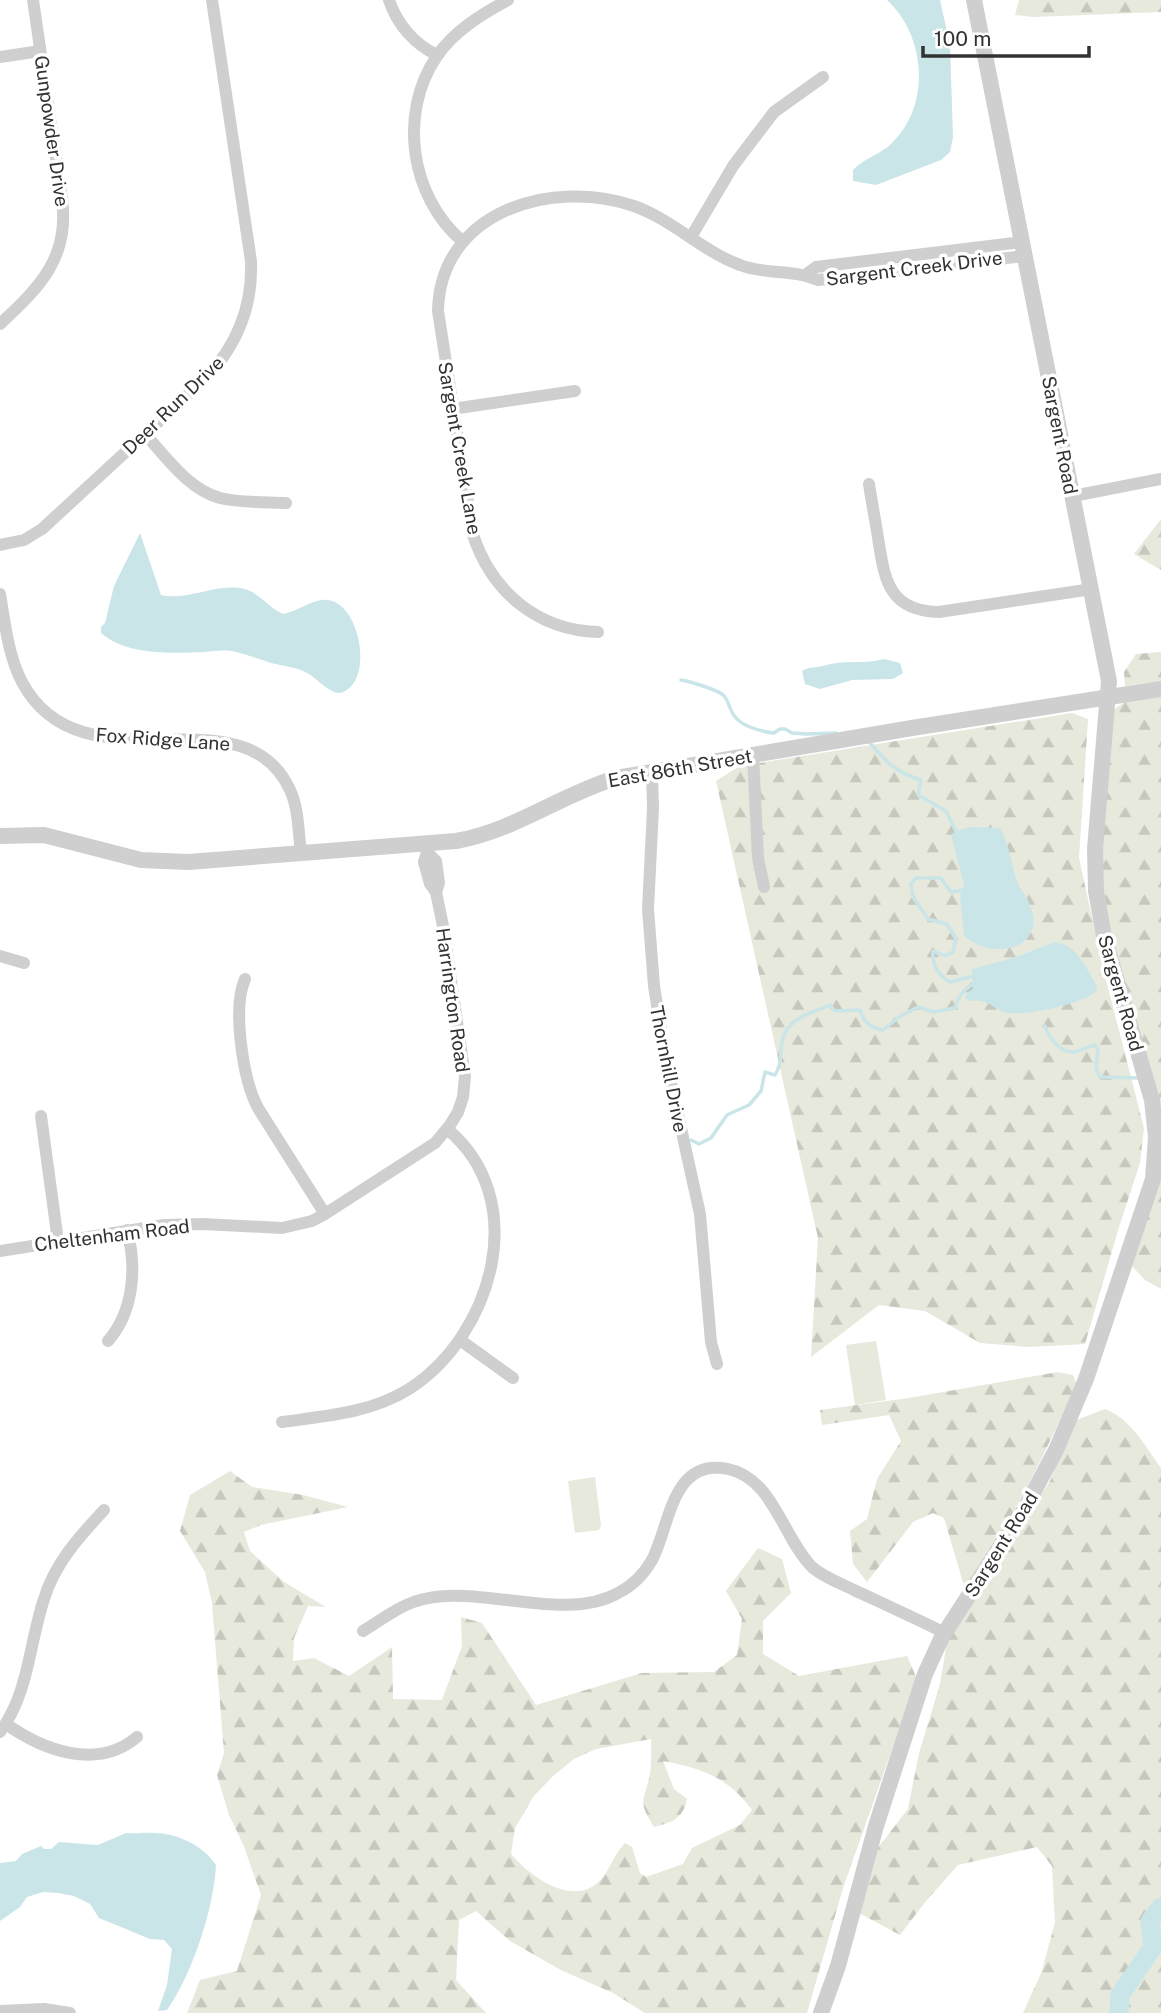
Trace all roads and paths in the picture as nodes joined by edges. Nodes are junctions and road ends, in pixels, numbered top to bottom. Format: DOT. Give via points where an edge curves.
graph roads {
  1 [pos="33,0"];
  2 [pos="212,0"];
  3 [pos="389,0"];
  4 [pos="508,0"];
  5 [pos="974,0"];
  6 [pos="40,51"];
  7 [pos="437,55"];
  8 [pos="0,57"];
  9 [pos="822,77"];
  10 [pos="691,237"];
  11 [pos="462,241"];
  12 [pos="1023,249"];
  13 [pos="0,324"];
  14 [pos="575,391"];
  15 [pos="452,409"];
  16 [pos="145,434"];
  17 [pos="1161,479"];
  18 [pos="869,484"];
  19 [pos="1073,496"];
  20 [pos="286,503"];
  21 [pos="0,545"];
  22 [pos="1092,589"];
  23 [pos="0,594"];
  24 [pos="598,632"];
  25 [pos="1161,689"];
  26 [pos="1107,698"];
  27 [pos="753,755"];
  28 [pos="652,772"];
  29 [pos="0,836"];
  30 [pos="427,848"];
  31 [pos="301,852"];
  32 [pos="764,887"];
  33 [pos="0,956"];
  34 [pos="24,963"];
  35 [pos="245,979"];
  36 [pos="41,1116"];
  37 [pos="447,1129"];
  38 [pos="325,1214"];
  39 [pos="127,1230"];
  40 [pos="58,1241"];
  41 [pos="0,1251"];
  42 [pos="460,1340"];
  43 [pos="108,1341"];
  44 [pos="718,1364"];
  45 [pos="513,1378"];
  46 [pos="282,1422"];
  47 [pos="104,1510"];
  48 [pos="363,1631"];
  49 [pos="945,1633"];
  50 [pos="3,1728"];
  51 [pos="137,1737"];
  52 [pos="0,2011"];
  53 [pos="31,2012"];
  54 [pos="69,2013"];
  55 [pos="821,2013"];
  1 -- 6 [label="street, Gunpowder Drive"];
  2 -- 16 [label="street, Deer Run Drive" via="251,261 248,303 241,328 223,359"];
  3 -- 7 [label="street" via="408,34"];
  4 -- 7 [label="street" via="477,17"];
  5 -- 12 [label="street, Sargent Road"];
  6 -- 8 [label="street"];
  6 -- 13 [label="street, Gunpowder Drive" via="63,230 48,274"];
  7 -- 11 [label="street" via="420,92 413,151 439,218"];
  9 -- 10 [label="street" via="774,111 733,166"];
  10 -- 11 [label="street, Sargent Creek Drive" via="631,205 565,197 534,201 500,213"];
  10 -- 12 [label="street, Sargent Creek Drive" via="743,266 818,280"];
  11 -- 15 [label="street, Sargent Creek Lane" via="443,275 438,306"];
  12 -- 19 [label="street, Sargent Road"];
  14 -- 15 [label="street"];
  15 -- 24 [label="street, Sargent Creek Lane" via="471,526 496,580 543,620 575,631"];
  16 -- 20 [label="street" via="201,490 236,501"];
  16 -- 21 [label="street, Deer Run Drive" via="42,529"];
  17 -- 19 [label="street"];
  18 -- 22 [label="street" via="884,576 895,596 911,608 939,612"];
  19 -- 22 [label="street, Sargent Road"];
  22 -- 26 [label="street, Sargent Road" via="1109,681"];
  23 -- 31 [label="street, Fox Ridge Lane" via="16,670 32,697 51,716 73,729 103,737 225,741 254,750 278,769 291,792"];
  25 -- 26 [label="street, East 86th Street"];
  26 -- 27 [label="street, East 86th Street"];
  26 -- 49 [label="street, Sargent Road" via="1096,891 1104,937 1152,1100 1157,1143 1153,1179 1086,1379 1056,1450 1024,1510"];
  27 -- 28 [label="street, East 86th Street"];
  27 -- 32 [label="street" via="758,858"];
  28 -- 30 [label="street, East 86th Street" via="586,788 492,833"];
  28 -- 44 [label="street, Thornhill Drive" via="648,899 652,975 700,1214 711,1342"];
  29 -- 31 [label="street, East 86th Street" via="44,835 156,861 197,862"];
  30 -- 31 [label="street, East 86th Street"];
  30 -- 37 [label="street, Harrington Road" via="436,861 436,892 465,1065 461,1102"];
  33 -- 34 [label="street"];
  35 -- 38 [label="street" via="238,1014 251,1092"];
  36 -- 40 [label="street"];
  37 -- 38 [label="street, Cheltenham Road" via="422,1153"];
  37 -- 42 [label="street" via="470,1151 481,1170 490,1194 494,1229 485,1290"];
  38 -- 39 [label="street, Cheltenham Road" via="282,1228 174,1224"];
  39 -- 40 [label="street, Cheltenham Road"];
  39 -- 43 [label="street" via="130,1293 125,1315"];
  40 -- 41 [label="street, Cheltenham Road"];
  42 -- 45 [label="street"];
  42 -- 46 [label="street" via="430,1374 387,1400 343,1413"];
  47 -- 50 [label="street" via="72,1546 53,1577 21,1694"];
  48 -- 49 [label="street" via="405,1605 427,1598 455,1595 572,1605 608,1598 629,1586 646,1568 679,1488 702,1471 724,1468 745,1475 760,1488 813,1567"];
  49 -- 55 [label="street, Sargent Road" via="925,1674 896,1761"];
  50 -- 51 [label="street" via="81,1755 117,1750"];
  52 -- 53 [label="street"];
  53 -- 54 [label="street"];
}
